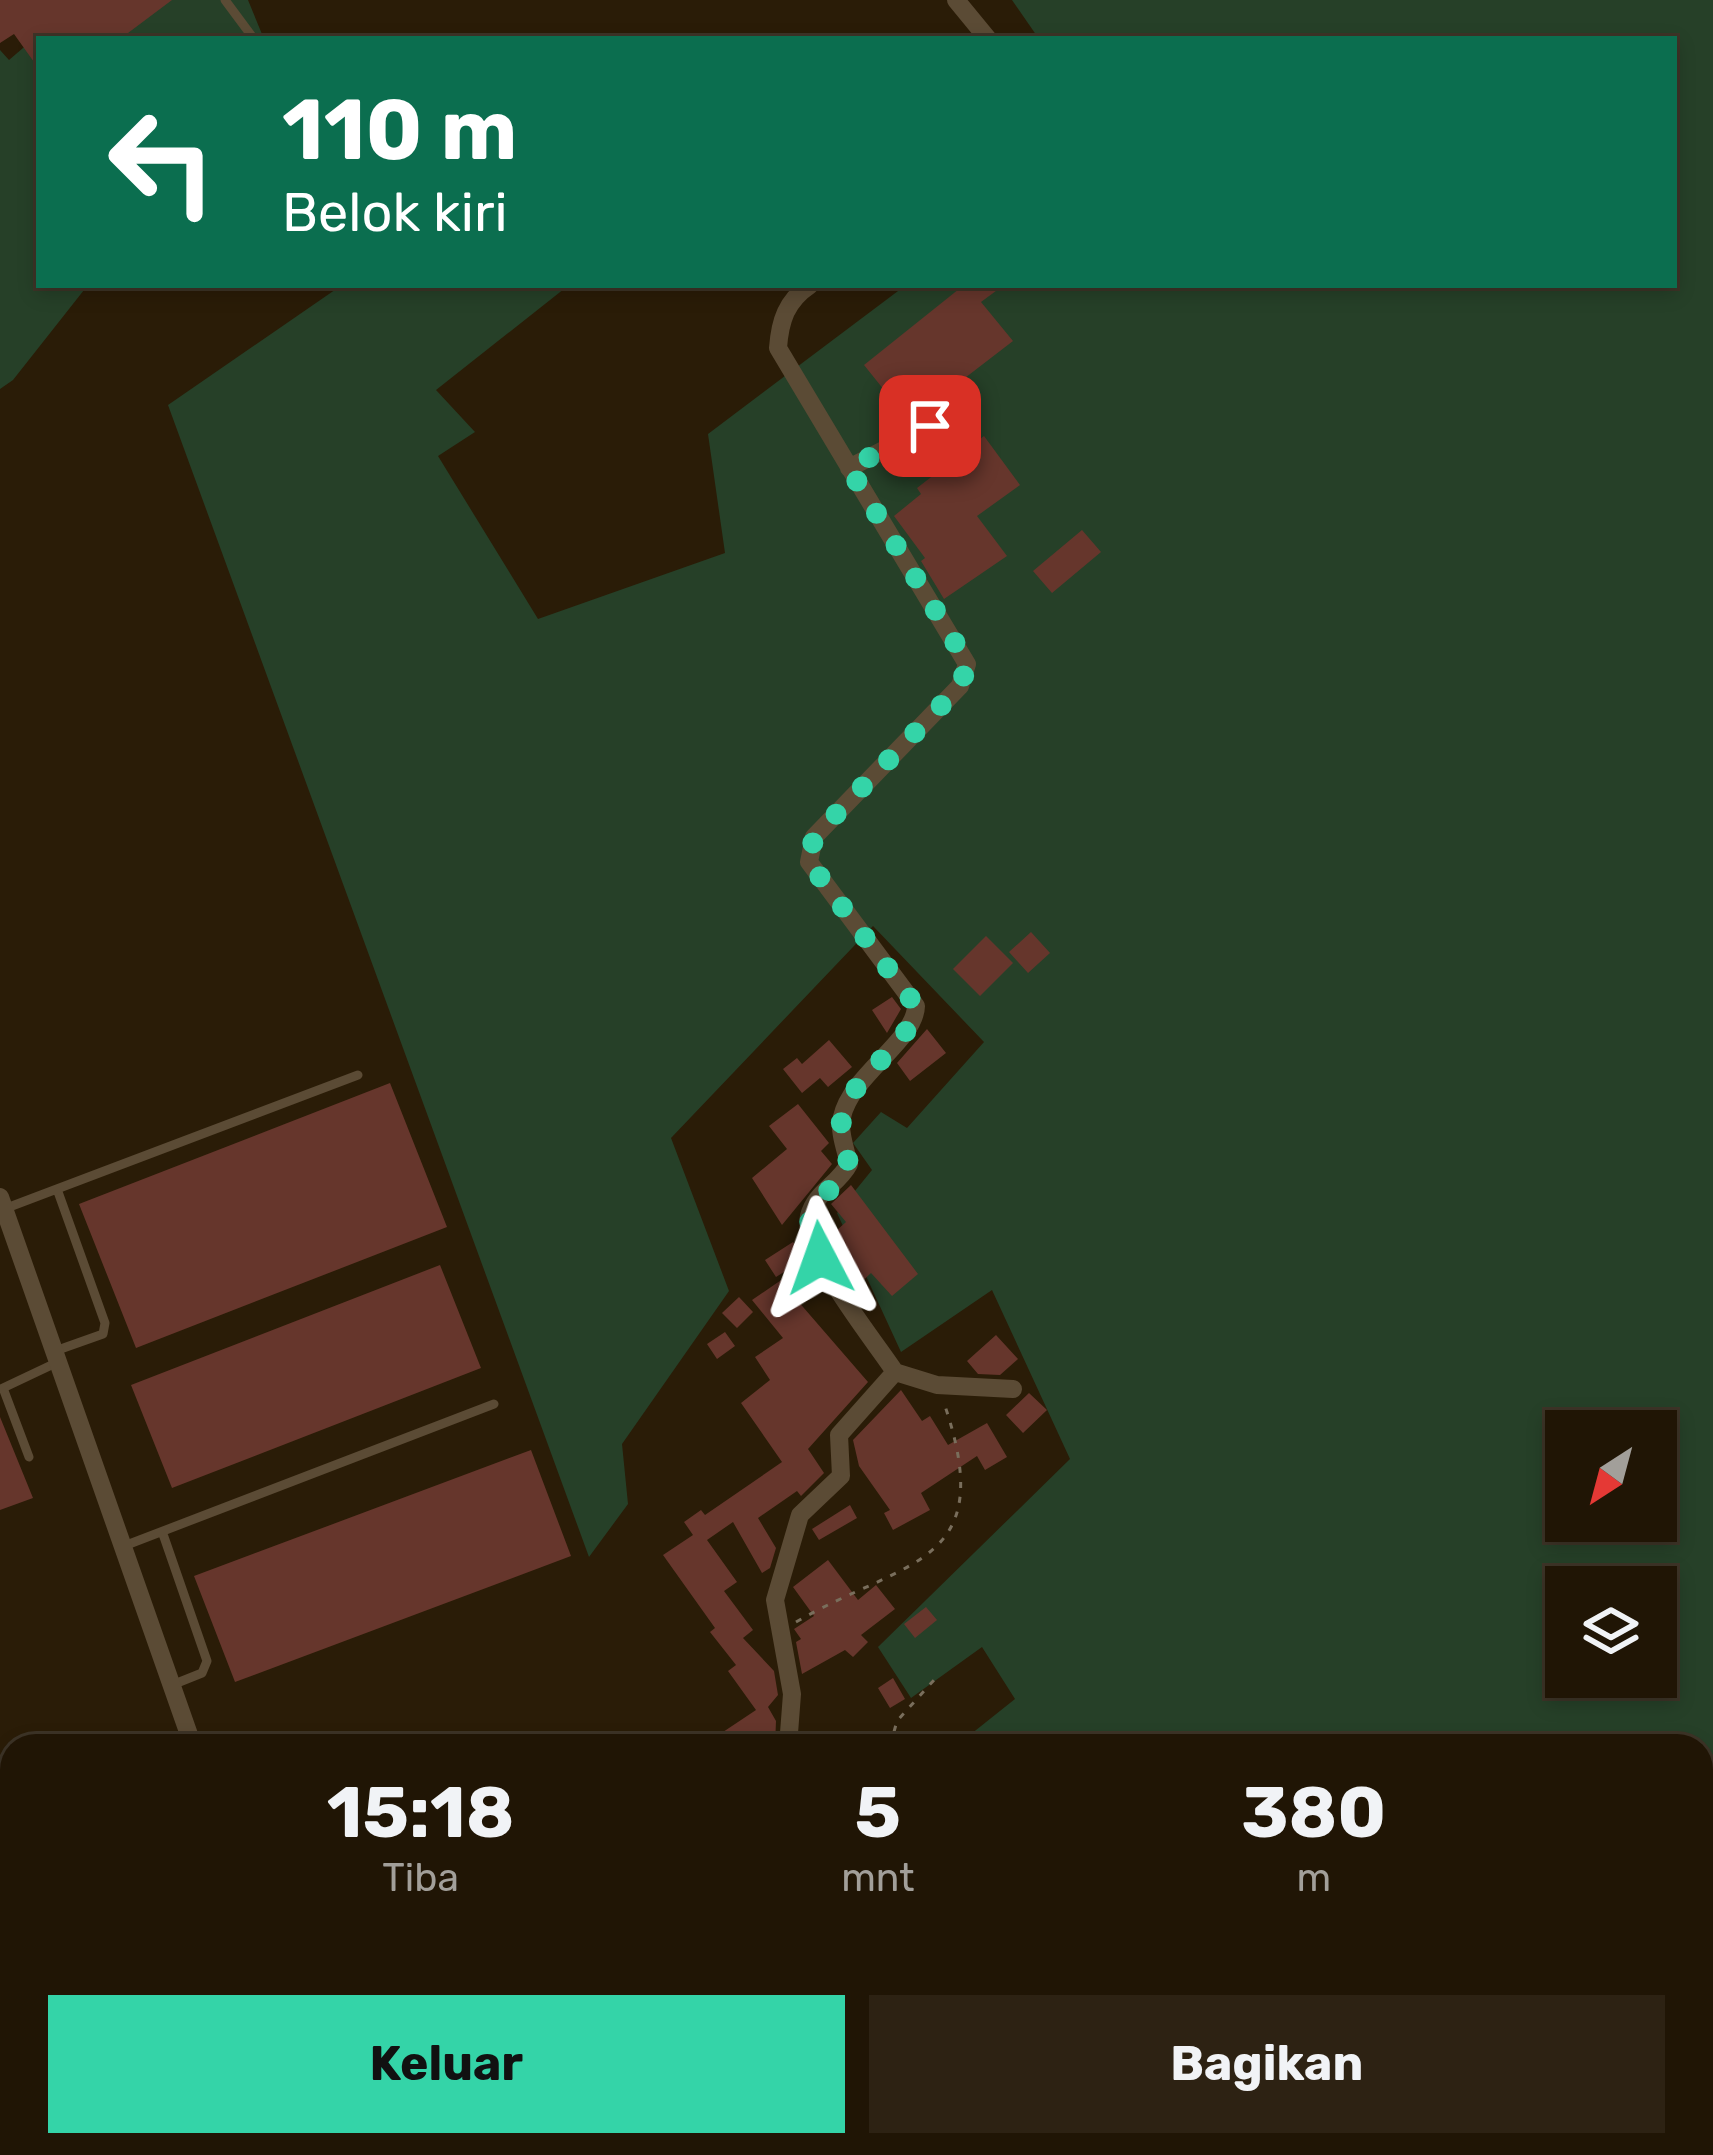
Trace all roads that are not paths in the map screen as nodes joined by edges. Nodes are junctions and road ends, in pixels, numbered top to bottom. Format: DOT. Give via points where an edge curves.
graph roads {
  1 [pos="225,0"];
  2 [pos="956,0"];
  3 [pos="252,36"];
  4 [pos="986,36"];
  5 [pos="805,288"];
  6 [pos="970,405"];
  7 [pos="849,468"];
  8 [pos="358,1075"];
  9 [pos="57,1189"];
  10 [pos="2,1203"];
  11 [pos="57,1356"];
  12 [pos="895,1372"];
  13 [pos="1013,1388"];
  14 [pos="494,1404"];
  15 [pos="29,1457"];
  16 [pos="163,1534"];
  17 [pos="124,1546"];
  18 [pos="172,1685"];
  19 [pos="189,1734"];
  20 [pos="789,1734"];
  1 -- 3 [label="lane"];
  2 -- 4 [label="street"];
  5 -- 7 [label="street" via="780,321 778,348"];
  6 -- 7 [label="street"];
  7 -- 12 [label="street" via="968,664 960,686 808,852 916,1006 911,1024 862,1076 841,1119 849,1165 818,1196 808,1220 820,1258"];
  8 -- 9 [label="lane"];
  9 -- 10 [label="lane"];
  9 -- 11 [label="lane" via="105,1323 103,1334"];
  10 -- 11 [label="street"];
  11 -- 15 [label="lane" via="3,1388"];
  11 -- 17 [label="street"];
  12 -- 13 [label="street" via="937,1384"];
  12 -- 20 [label="street" via="839,1436 841,1476 793,1528 775,1600 792,1694"];
  14 -- 16 [label="lane"];
  16 -- 17 [label="lane"];
  16 -- 18 [label="lane" via="207,1661 202,1673"];
  17 -- 18 [label="street"];
  18 -- 19 [label="street"];
}
